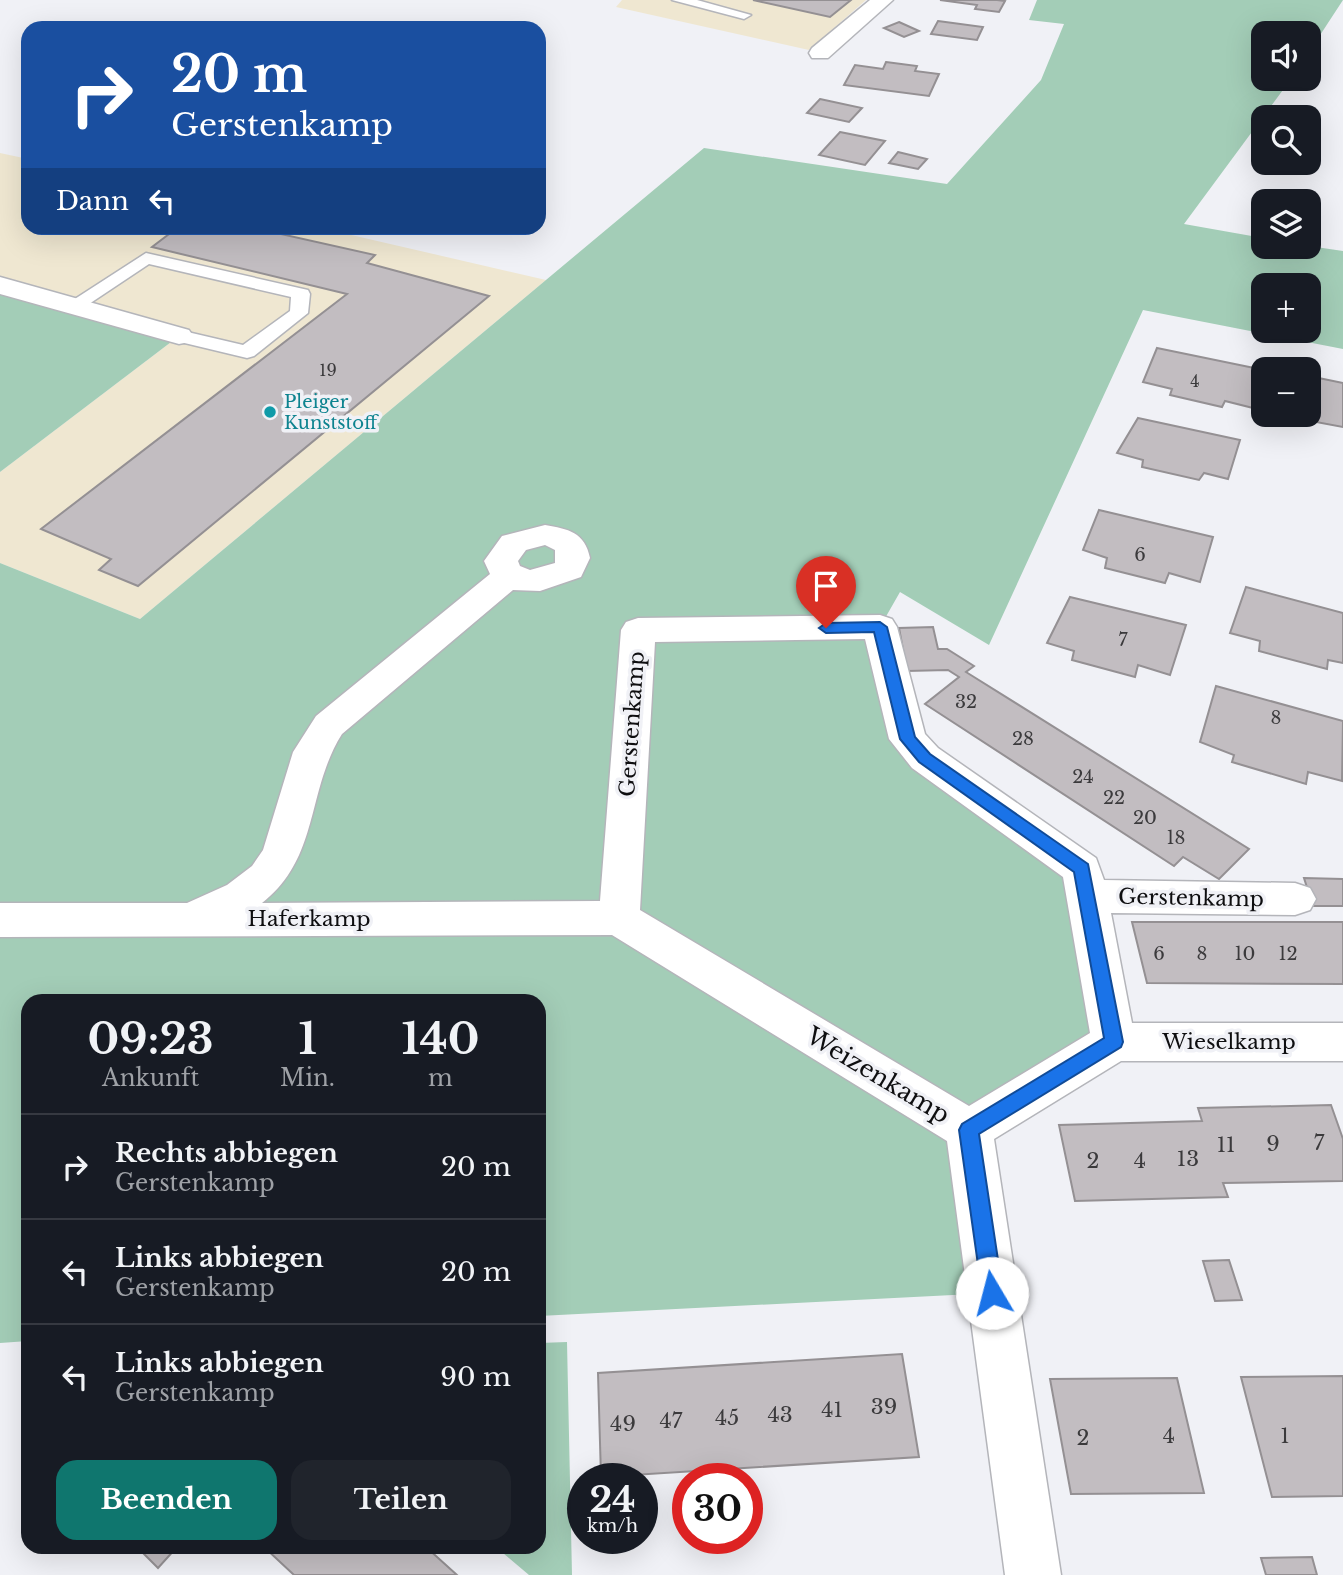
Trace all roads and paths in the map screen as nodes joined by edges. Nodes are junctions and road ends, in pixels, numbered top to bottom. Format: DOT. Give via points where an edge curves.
graph roads {
  1 [pos="679,0"];
  2 [pos="883,0"];
  3 [pos="744,15"];
  4 [pos="820,53"];
  5 [pos="0,285"];
  6 [pos="73,306"];
  7 [pos="179,336"];
  8 [pos="509,576"];
  9 [pos="1087,896"];
  10 [pos="1295,900"];
  11 [pos="619,918"];
  12 [pos="0,920"];
  13 [pos="177,920"];
  14 [pos="1114,1042"];
  15 [pos="1343,1042"];
  16 [pos="969,1130"];
  17 [pos="1033,1575"];
  1 -- 3 [label="lane"];
  2 -- 4 [label="street"];
  5 -- 6 [label="street"];
  6 -- 7 [label="street"];
  6 -- 7 [label="lane" via="146,258 302,295 299,313 247,352"];
  8 -- 13 [label="street" via="346,709 317,740 288,841 275,867 254,890 223,906"];
  9 -- 10 [label="street, Gerstenkamp"];
  9 -- 11 [label="street, Gerstenkamp" via="1082,869 925,758 908,739 880,627 638,629"];
  9 -- 14 [label="street, Gerstenkamp"];
  11 -- 13 [label="street, Haferkamp"];
  11 -- 16 [label="street, Weizenkamp"];
  12 -- 13 [label="street, Haferkamp"];
  14 -- 15 [label="street, Wieselkamp"];
  14 -- 16 [label="street"];
  16 -- 17 [label="street, Weizenkamp"];
}
